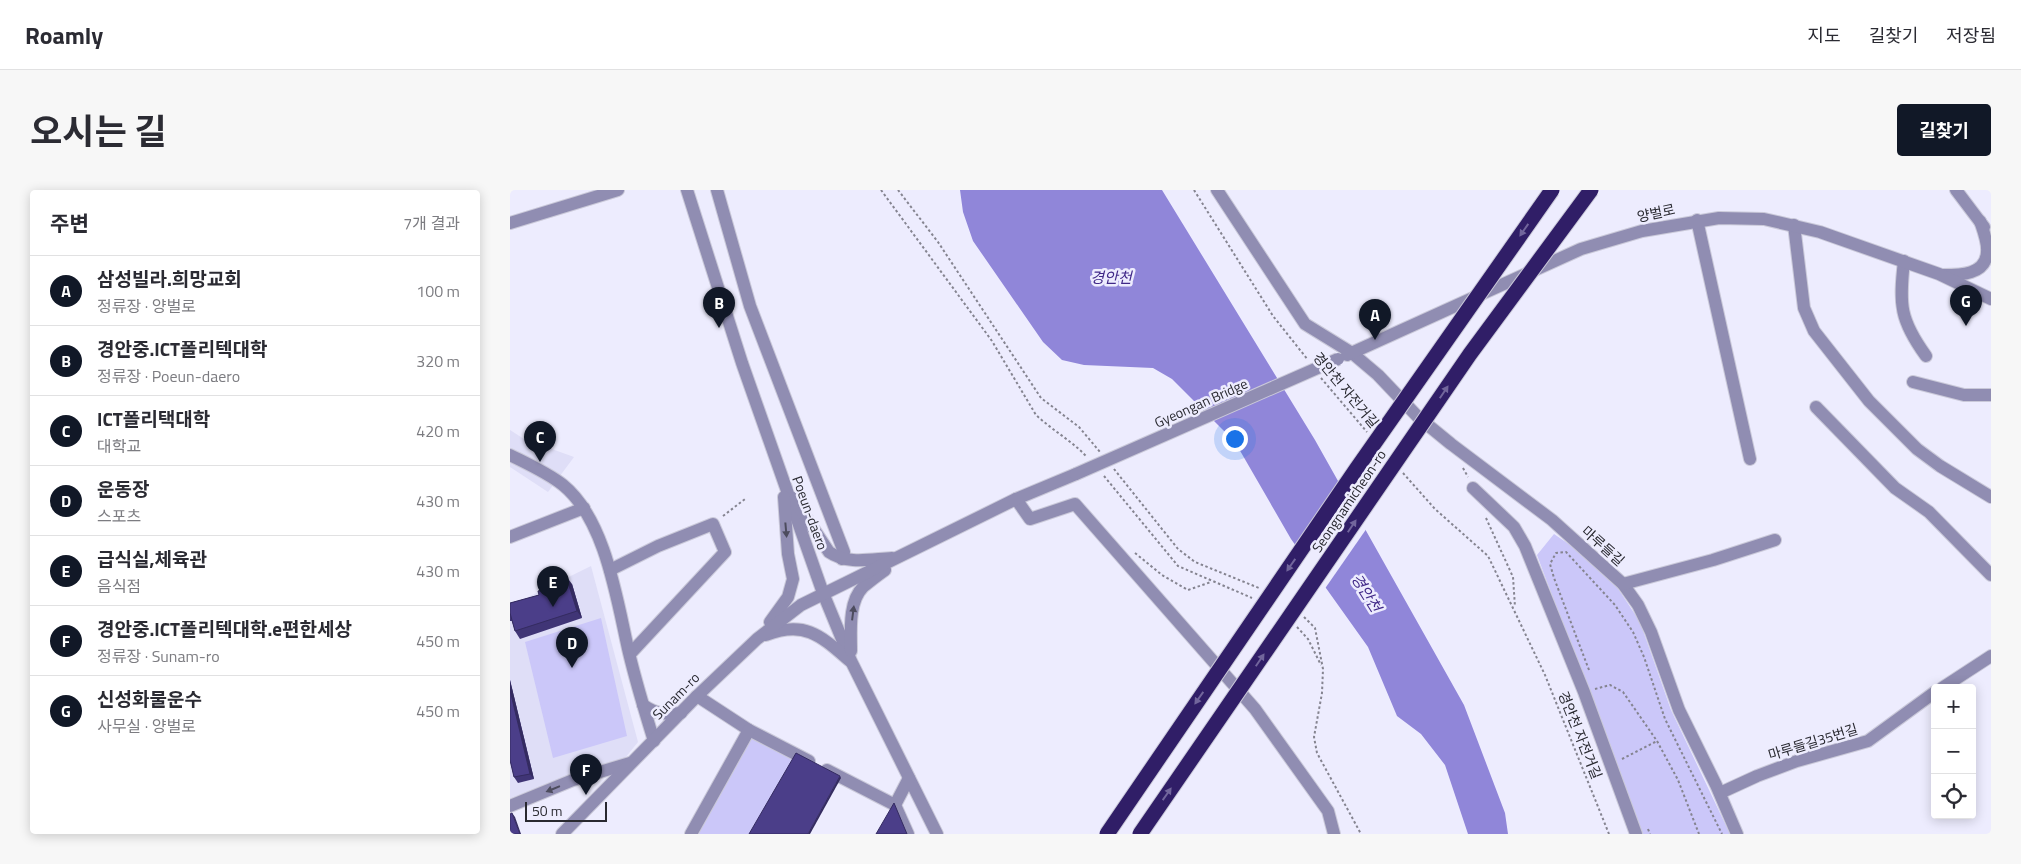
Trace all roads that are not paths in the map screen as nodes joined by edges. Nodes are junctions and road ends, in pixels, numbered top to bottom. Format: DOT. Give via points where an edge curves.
graph roads {
  1 [pos="618,190"];
  2 [pos="686,190"];
  3 [pos="717,190"];
  4 [pos="1217,190"];
  5 [pos="1552,190"];
  6 [pos="1591,190"];
  7 [pos="1956,190"];
  8 [pos="1697,220"];
  9 [pos="1980,221"];
  10 [pos="510,223"];
  11 [pos="1794,225"];
  12 [pos="1991,232"];
  13 [pos="1991,238"];
  14 [pos="1904,261"];
  15 [pos="1939,274"];
  16 [pos="1991,299"];
  17 [pos="1352,353"];
  18 [pos="1926,356"];
  19 [pos="1338,359"];
  20 [pos="1913,382"];
  21 [pos="1991,396"];
  22 [pos="1816,406"];
  23 [pos="510,455"];
  24 [pos="1750,459"];
  25 [pos="782,482"];
  26 [pos="1473,488"];
  27 [pos="1991,497"];
  28 [pos="1016,499"];
  29 [pos="584,508"];
  30 [pos="510,537"];
  31 [pos="1775,540"];
  32 [pos="900,557"];
  33 [pos="842,559"];
  34 [pos="610,570"];
  35 [pos="1991,575"];
  36 [pos="1623,584"];
  37 [pos="823,593"];
  38 [pos="757,639"];
  39 [pos="630,654"];
  40 [pos="1991,656"];
  41 [pos="851,661"];
  42 [pos="1948,684"];
  43 [pos="1931,695"];
  44 [pos="697,696"];
  45 [pos="643,706"];
  46 [pos="681,713"];
  47 [pos="749,730"];
  48 [pos="654,741"];
  49 [pos="632,762"];
  50 [pos="909,778"];
  51 [pos="1720,793"];
  52 [pos="895,805"];
  53 [pos="510,806"];
  54 [pos="562,834"];
  55 [pos="691,834"];
  56 [pos="908,834"];
  57 [pos="936,834"];
  58 [pos="1107,834"];
  59 [pos="1140,834"];
  60 [pos="1334,834"];
  61 [pos="1636,834"];
  62 [pos="1737,834"];
  1 -- 10 [label="street"];
  2 -- 25 [label="street, Poeun-daero"];
  3 -- 33 [label="street" via="750,306 844,552"];
  4 -- 17 [label="street, 마루들길" via="1305,324"];
  5 -- 58 [label="highway, Seongnamicheon-ro, one-way, bridge"];
  59 -- 6 [label="highway, Seongnamicheon-ro, one-way, bridge" via="1470,354"];
  7 -- 9 [label="street"];
  8 -- 11 [label="street, 양벌로" via="1764,219"];
  8 -- 17 [label="street, 양벌로" via="1642,231 1581,249"];
  8 -- 24 [label="street"];
  9 -- 12 [label="street"];
  9 -- 13 [label="street"];
  9 -- 15 [label="street" via="1987,251 1982,265 1968,273"];
  11 -- 14 [label="street, 양벌로"];
  11 -- 27 [label="street" via="1804,308 1814,331 1869,401 1917,449"];
  14 -- 15 [label="street, 양벌로"];
  14 -- 18 [label="street" via="1901,289 1904,316 1908,329"];
  15 -- 16 [label="street, 양벌로"];
  17 -- 19 [label="street, 양벌로"];
  17 -- 36 [label="street, 마루들길" via="1418,417 1552,520"];
  19 -- 28 [label="street, Gyeongan Bridge, bridge"];
  20 -- 21 [label="street" via="1964,395"];
  22 -- 35 [label="street" via="1895,488 1929,512"];
  23 -- 29 [label="street" via="564,485"];
  25 -- 33 [label="street" via="829,552"];
  25 -- 37 [label="street, Poeun-daero"];
  25 -- 38 [label="street, one-way" via="793,579 788,597"];
  26 -- 61 [label="street" via="1514,527 1525,546 1584,692"];
  28 -- 32 [label="street, Gyeongan Bridge"];
  28 -- 60 [label="street" via="1030,519 1075,504 1255,709 1328,811"];
  29 -- 30 [label="street"];
  29 -- 34 [label="street"];
  31 -- 36 [label="street"];
  32 -- 33 [label="street"];
  32 -- 37 [label="street, Sunam-ro"];
  41 -- 32 [label="street, one-way" via="852,617 857,596 862,588"];
  34 -- 39 [label="street"];
  34 -- 39 [label="street" via="713,524 725,552"];
  36 -- 51 [label="street, 마루들길" via="1651,632 1679,710"];
  37 -- 38 [label="street, Sunam-ro" via="781,619"];
  37 -- 41 [label="street, Poeun-daero"];
  38 -- 41 [label="street" via="781,630 800,629 818,636"];
  38 -- 44 [label="street, Sunam-ro"];
  39 -- 45 [label="street"];
  40 -- 42 [label="street"];
  41 -- 50 [label="street, Poeun-daero"];
  43 -- 51 [label="street, 마루들길35번길" via="1868,741 1797,761"];
  44 -- 46 [label="street, Sunam-ro"];
  44 -- 47 [label="street"];
  45 -- 46 [label="street" via="664,715"];
  45 -- 48 [label="street"];
  46 -- 48 [label="street, Sunam-ro"];
  47 -- 52 [label="street"];
  47 -- 55 [label="street"];
  48 -- 49 [label="street, Sunam-ro"];
  49 -- 53 [label="street, one-way" via="573,780"];
  49 -- 54 [label="street, Sunam-ro"];
  50 -- 52 [label="street"];
  50 -- 57 [label="street, Poeun-daero"];
  51 -- 62 [label="street, 마루들길"];
  52 -- 56 [label="street"];
}
